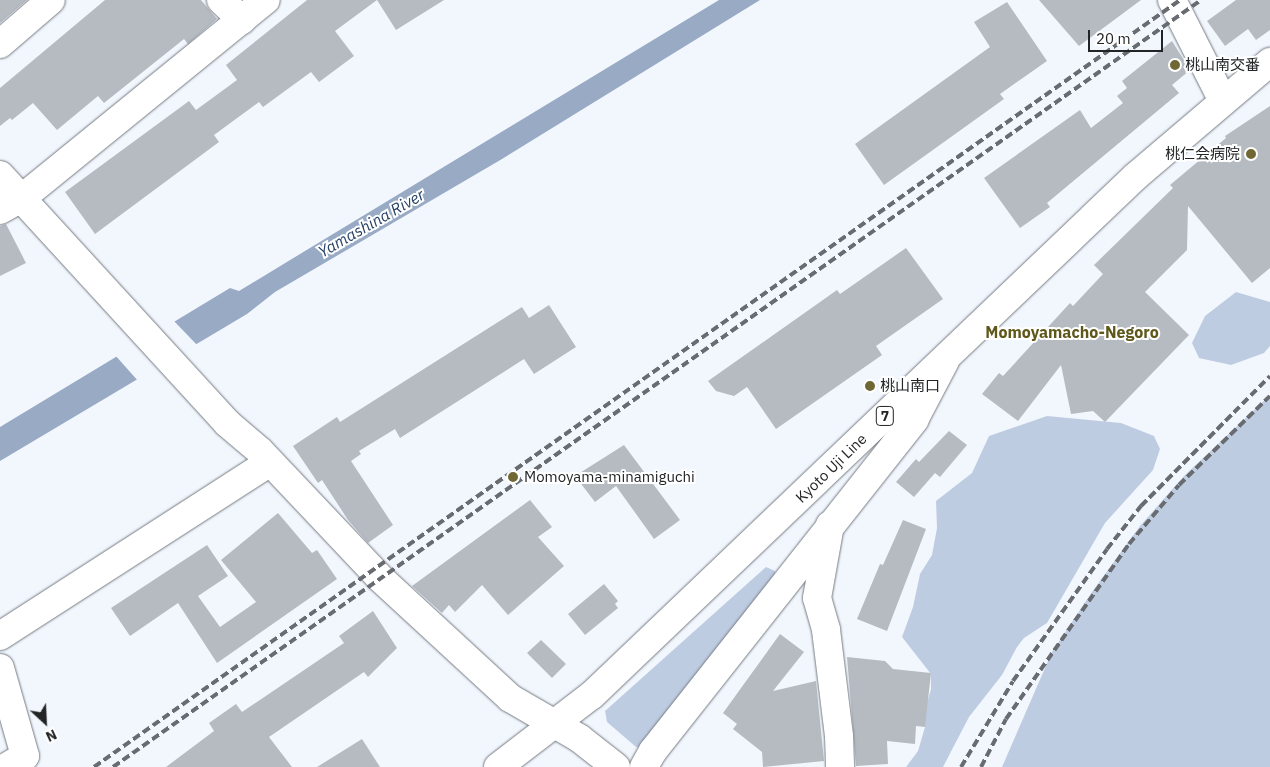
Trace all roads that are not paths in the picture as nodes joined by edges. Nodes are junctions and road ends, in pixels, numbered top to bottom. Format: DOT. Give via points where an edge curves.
graph roads {
  1 [pos="51,0"];
  2 [pos="221,0"];
  3 [pos="266,0"];
  4 [pos="1172,0"];
  5 [pos="242,20"];
  6 [pos="0,44"];
  7 [pos="1270,62"];
  8 [pos="1223,101"];
  9 [pos="0,175"];
  10 [pos="11,204"];
  11 [pos="948,355"];
  12 [pos="270,462"];
  13 [pos="830,525"];
  14 [pos="0,636"];
  15 [pos="0,668"];
  16 [pos="555,724"];
  17 [pos="7,767"];
  18 [pos="498,767"];
  19 [pos="616,767"];
  20 [pos="644,767"];
  21 [pos="840,767"];
  1 -- 6 [label="street"];
  2 -- 5 [label="street"];
  3 -- 5 [label="street"];
  4 -- 8 [label="street"];
  5 -- 10 [label="street"];
  7 -- 8 [label="street, Kyoto Uji Line / 7"];
  8 -- 11 [label="street, Kyoto Uji Line / 7" via="1136,176"];
  9 -- 10 [label="street"];
  10 -- 12 [label="street" via="97,282 227,423"];
  11 -- 13 [label="street" via="914,420"];
  11 -- 16 [label="street, Kyoto Uji Line / 7" via="592,695"];
  12 -- 14 [label="street"];
  12 -- 16 [label="street" via="380,578 503,692"];
  13 -- 20 [label="street" via="653,750"];
  13 -- 21 [label="street" via="817,598 826,630 840,736"];
  15 -- 17 [label="street" via="25,756"];
  16 -- 18 [label="street, Kyoto Uji Line / 7"];
  16 -- 19 [label="street"];
}
